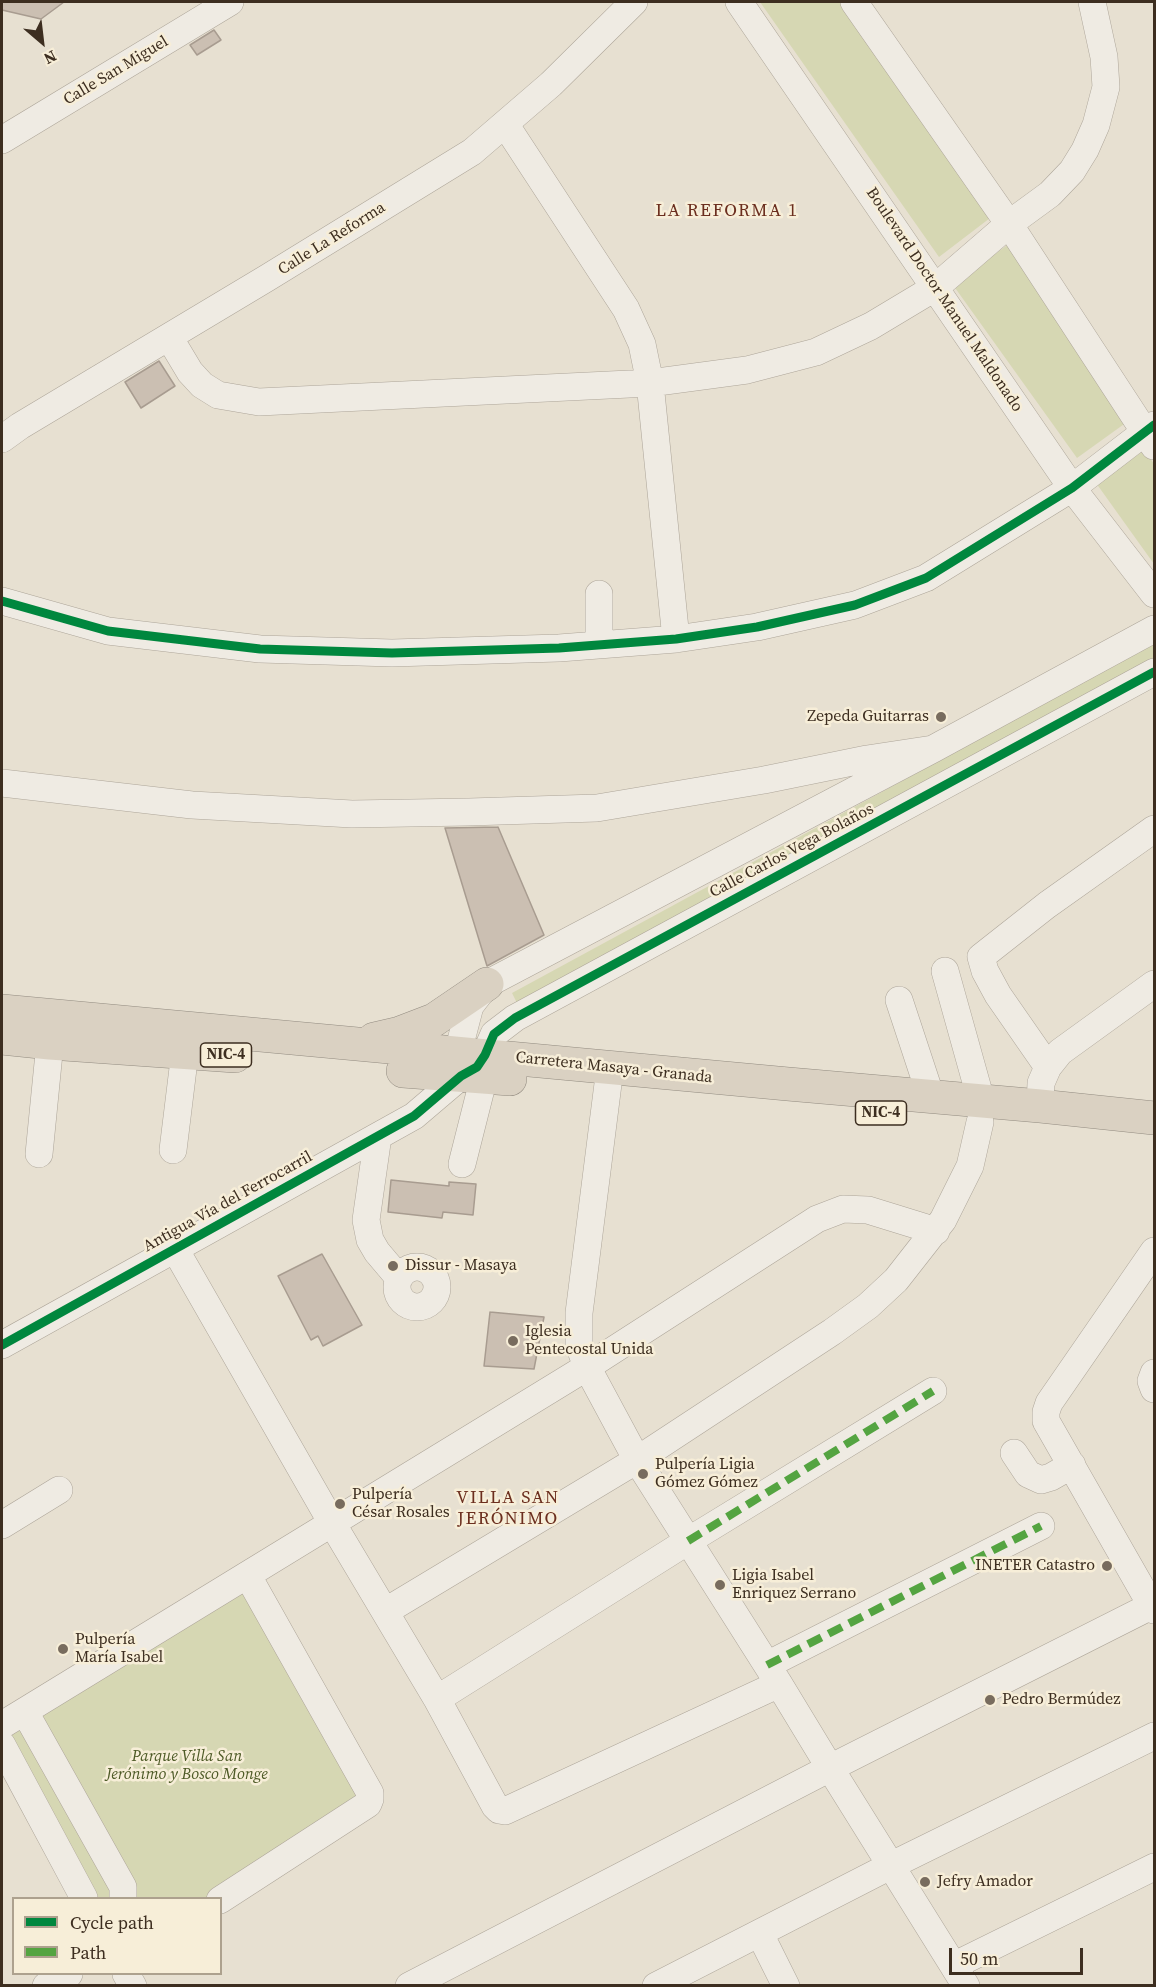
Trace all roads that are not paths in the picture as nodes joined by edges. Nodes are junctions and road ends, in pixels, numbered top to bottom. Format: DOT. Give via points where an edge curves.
graph roads {
  1 [pos="230,2"];
  2 [pos="634,2"];
  3 [pos="739,2"];
  4 [pos="854,2"];
  5 [pos="1092,2"];
  6 [pos="202,8"];
  7 [pos="505,124"];
  8 [pos="2,140"];
  9 [pos="1009,224"];
  10 [pos="936,287"];
  11 [pos="169,337"];
  12 [pos="650,383"];
  13 [pos="1152,434"];
  14 [pos="2,439"];
  15 [pos="1072,488"];
  16 [pos="599,594"];
  17 [pos="1155,594"];
  18 [pos="2,601"];
  19 [pos="1155,629"];
  20 [pos="676,639"];
  21 [pos="599,645"];
  22 [pos="1155,672"];
  23 [pos="933,749"];
  24 [pos="2,783"];
  25 [pos="1155,829"];
  26 [pos="945,971"];
  27 [pos="487,984"];
  28 [pos="1155,984"];
  29 [pos="899,999"];
  30 [pos="2,1011"];
  31 [pos="2,1038"];
  32 [pos="50,1043"];
  33 [pos="348,1044"];
  34 [pos="185,1052"];
  35 [pos="472,1065"];
  36 [pos="1048,1067"];
  37 [pos="609,1078"];
  38 [pos="931,1096"];
  39 [pos="1040,1106"];
  40 [pos="980,1111"];
  41 [pos="1155,1118"];
  42 [pos="378,1136"];
  43 [pos="1155,1138"];
  44 [pos="173,1150"];
  45 [pos="39,1154"];
  46 [pos="462,1164"];
  47 [pos="936,1231"];
  48 [pos="175,1249"];
  49 [pos="1155,1251"];
  50 [pos="399,1278"];
  51 [pos="2,1345"];
  52 [pos="587,1367"];
  53 [pos="1155,1373"];
  54 [pos="1155,1389"];
  55 [pos="933,1391"];
  56 [pos="1014,1452"];
  57 [pos="637,1460"];
  58 [pos="1072,1465"];
  59 [pos="59,1490"];
  60 [pos="332,1522"];
  61 [pos="2,1525"];
  62 [pos="1041,1526"];
  63 [pos="688,1541"];
  64 [pos="248,1576"];
  65 [pos="1153,1608"];
  66 [pos="386,1611"];
  67 [pos="773,1674"];
  68 [pos="437,1699"];
  69 [pos="25,1712"];
  70 [pos="2,1725"];
  71 [pos="1155,1736"];
  72 [pos="2,1745"];
  73 [pos="830,1768"];
  74 [pos="892,1865"];
  75 [pos="1155,1867"];
  76 [pos="83,1897"];
  77 [pos="123,1897"];
  78 [pos="222,1899"];
  79 [pos="760,1934"];
  80 [pos="67,1975"];
  81 [pos="961,1975"];
  82 [pos="657,1985"];
  83 [pos="46,1986"];
  84 [pos="409,1986"];
  85 [pos="786,1986"];
  1 -- 6 [label="street, Calle San Miguel"];
  2 -- 7 [label="street, Calle La Reforma" via="552,84"];
  3 -- 10 [label="street, Boulevard Doctor Manuel Maldonado"];
  4 -- 9 [label="street"];
  5 -- 9 [label="street" via="1106,87 1096,125 1071,171 1050,194"];
  6 -- 8 [label="street, Calle San Miguel"];
  7 -- 11 [label="street, Calle La Reforma" via="472,152"];
  7 -- 12 [label="street" via="626,309 642,344"];
  9 -- 10 [label="street"];
  9 -- 13 [label="street"];
  10 -- 12 [label="street" via="871,326 816,352 747,370"];
  10 -- 15 [label="street, Boulevard Doctor Manuel Maldonado"];
  11 -- 12 [label="street" via="202,385 218,395 259,402"];
  11 -- 14 [label="street, Calle La Reforma"];
  12 -- 20 [label="street"];
  13 -- 15 [label="street"];
  15 -- 17 [label="street, Boulevard Doctor Manuel Maldonado"];
  15 -- 20 [label="street" via="926,578 891,592 855,605 757,627"];
  16 -- 21 [label="street"];
  18 -- 21 [label="street" via="108,631 260,649 392,653"];
  19 -- 23 [label="street, Calle Carlos Vega Bolaños"];
  20 -- 21 [label="street"];
  22 -- 35 [label="street, Calle Carlos Vega Bolaños" via="515,1018 494,1034"];
  23 -- 24 [label="street" via="597,808 352,814 192,805"];
  23 -- 27 [label="street, Calle Carlos Vega Bolaños"];
  25 -- 36 [label="street" via="981,957 998,995"];
  26 -- 40 [label="street"];
  27 -- 33 [label="highway" via="434,1020 400,1033"];
  27 -- 35 [label="street, Calle Carlos Vega Bolaños" via="470,1006"];
  28 -- 36 [label="street" via="1060,1052"];
  29 -- 38 [label="street"];
  30 -- 33 [label="highway, Carretera Masaya - Granada / NIC-4"];
  31 -- 32 [label="highway, Carretera Masaya - Granada / NIC-4"];
  32 -- 34 [label="highway, Carretera Masaya - Granada / NIC-4"];
  32 -- 45 [label="street"];
  33 -- 35 [label="highway, Carretera Masaya - Granada / NIC-4"];
  34 -- 35 [label="highway, Carretera Masaya - Granada / NIC-4"];
  34 -- 44 [label="street"];
  35 -- 37 [label="highway, Carretera Masaya - Granada / NIC-4"];
  35 -- 42 [label="street, Antigua Vía del Ferrocarril" via="414,1116"];
  35 -- 46 [label="street"];
  36 -- 39 [label="street" via="1041,1083"];
  37 -- 38 [label="highway, Carretera Masaya - Granada / NIC-4"];
  37 -- 40 [label="highway, Carretera Masaya - Granada / NIC-4"];
  37 -- 52 [label="street" via="579,1313 579,1345"];
  38 -- 40 [label="highway, Carretera Masaya - Granada / NIC-4"];
  39 -- 40 [label="highway, Carretera Masaya - Granada / NIC-4"];
  39 -- 41 [label="highway, Carretera Masaya - Granada / NIC-4"];
  40 -- 43 [label="highway, Carretera Masaya - Granada / NIC-4"];
  40 -- 47 [label="street" via="970,1166"];
  42 -- 48 [label="street, Antigua Vía del Ferrocarril"];
  42 -- 50 [label="street" via="366,1220 370,1240"];
  47 -- 52 [label="street" via="868,1210 843,1209 817,1219"];
  47 -- 57 [label="street" via="896,1280 868,1306"];
  48 -- 51 [label="street, Antigua Vía del Ferrocarril"];
  48 -- 60 [label="street"];
  49 -- 58 [label="street" via="1049,1403 1046,1420"];
  52 -- 57 [label="street"];
  52 -- 60 [label="street"];
  53 -- 54 [label="street" via="1151,1381"];
  55 -- 63 [label="street"];
  56 -- 58 [label="street" via="1028,1474 1041,1480"];
  57 -- 63 [label="street"];
  57 -- 66 [label="street"];
  58 -- 65 [label="street"];
  59 -- 61 [label="street"];
  60 -- 64 [label="street"];
  60 -- 66 [label="street"];
  62 -- 67 [label="street"];
  63 -- 67 [label="street"];
  63 -- 68 [label="street"];
  64 -- 69 [label="street"];
  64 -- 78 [label="street" via="370,1799 368,1804"];
  65 -- 73 [label="street"];
  66 -- 68 [label="street"];
  67 -- 68 [label="street" via="505,1811 495,1806"];
  67 -- 73 [label="street"];
  69 -- 70 [label="street"];
  69 -- 77 [label="street" via="123,1887"];
  71 -- 74 [label="street"];
  72 -- 76 [label="street"];
  73 -- 74 [label="street"];
  73 -- 84 [label="street"];
  74 -- 79 [label="street"];
  74 -- 81 [label="street"];
  75 -- 81 [label="street"];
  79 -- 82 [label="street"];
  79 -- 85 [label="street"];
  80 -- 83 [label="street"];
}
